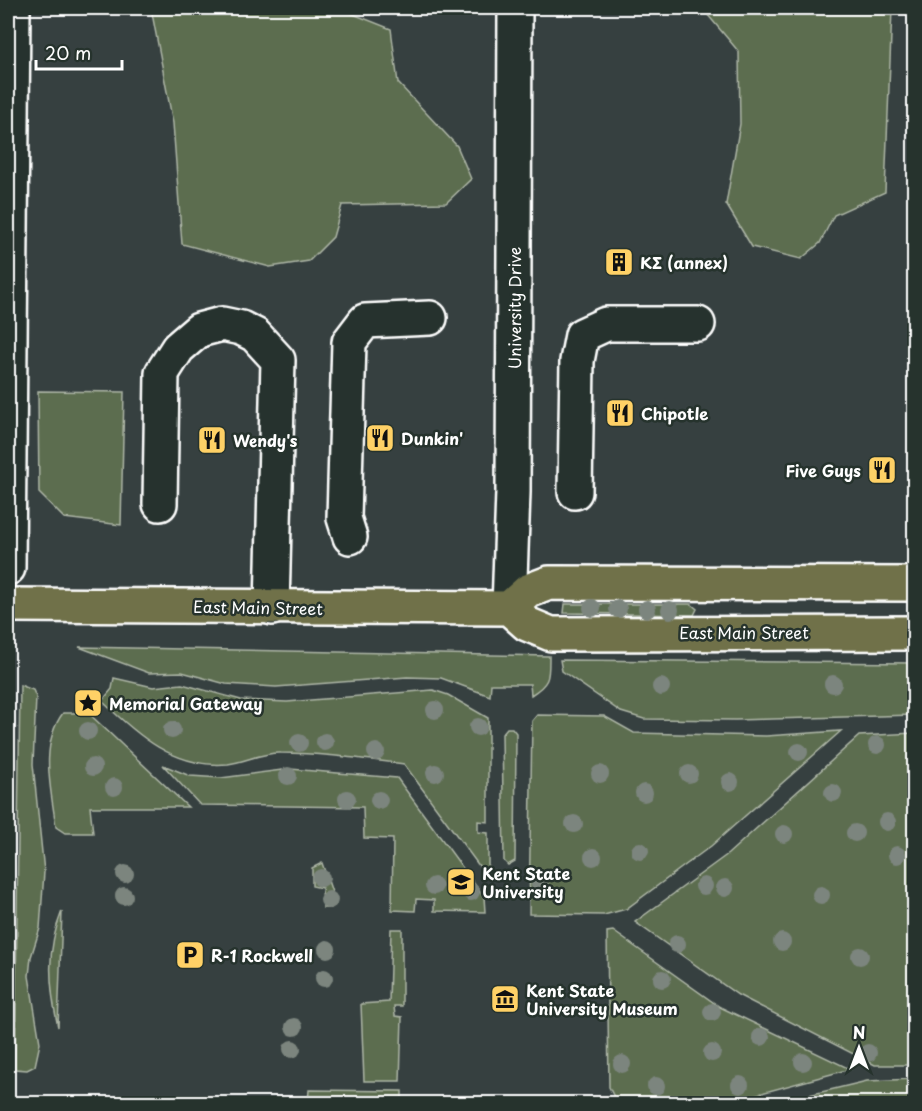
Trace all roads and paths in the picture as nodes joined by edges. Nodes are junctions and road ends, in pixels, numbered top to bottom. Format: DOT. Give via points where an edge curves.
graph roads {
  1 [pos="14,8"];
  2 [pos="515,8"];
  3 [pos="430,318"];
  4 [pos="698,324"];
  5 [pos="575,492"];
  6 [pos="160,504"];
  7 [pos="350,537"];
  8 [pos="8,568"];
  9 [pos="915,584"];
  10 [pos="8,605"];
  11 [pos="272,608"];
  12 [pos="510,608"];
  13 [pos="915,633"];
  1 -- 8 [label="street"];
  2 -- 12 [label="street, University Drive"];
  3 -- 7 [label="street" via="365,321 349,342 344,519"];
  4 -- 5 [label="street" via="606,324 582,335 576,361"];
  6 -- 11 [label="street" via="162,373 178,348 199,330 222,324 255,335 278,360"];
  9 -- 12 [label="main road" via="549,583 528,591"];
  10 -- 11 [label="main road, East Main Street"];
  11 -- 12 [label="main road, East Main Street"];
  12 -- 13 [label="main road, East Main Street" via="527,624 551,634"];
}
